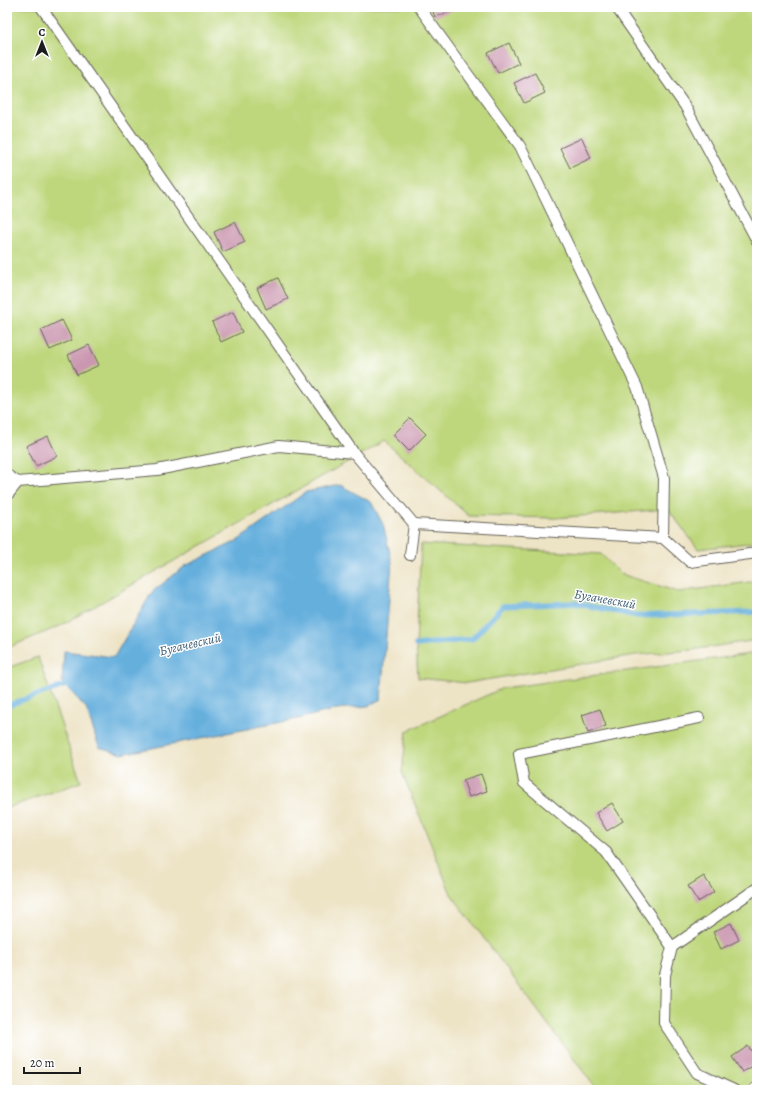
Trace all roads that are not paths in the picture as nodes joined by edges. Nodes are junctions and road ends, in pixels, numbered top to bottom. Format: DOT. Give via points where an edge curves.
graph roads {
  1 [pos="41,7"];
  2 [pos="419,7"];
  3 [pos="616,7"];
  4 [pos="757,240"];
  5 [pos="354,453"];
  6 [pos="7,475"];
  7 [pos="18,482"];
  8 [pos="7,496"];
  9 [pos="414,524"];
  10 [pos="663,538"];
  11 [pos="757,553"];
  12 [pos="410,555"];
  13 [pos="699,718"];
  14 [pos="757,888"];
  15 [pos="672,947"];
  16 [pos="757,1087"];
  17 [pos="734,1090"];
  18 [pos="753,1090"];
  1 -- 5 [label="lane"];
  2 -- 10 [label="lane" via="520,146 637,387 664,478"];
  3 -- 4 [label="lane" via="685,106"];
  5 -- 7 [label="lane" via="279,446 157,470"];
  5 -- 9 [label="lane"];
  6 -- 7 [label="lane"];
  7 -- 8 [label="lane"];
  9 -- 10 [label="lane"];
  9 -- 12 [label="lane"];
  10 -- 11 [label="lane" via="690,562"];
  13 -- 15 [label="lane" via="519,754 524,783 606,852"];
  14 -- 15 [label="lane"];
  15 -- 17 [label="lane" via="665,975 664,1023 697,1073"];
  16 -- 18 [label="lane"];
}
